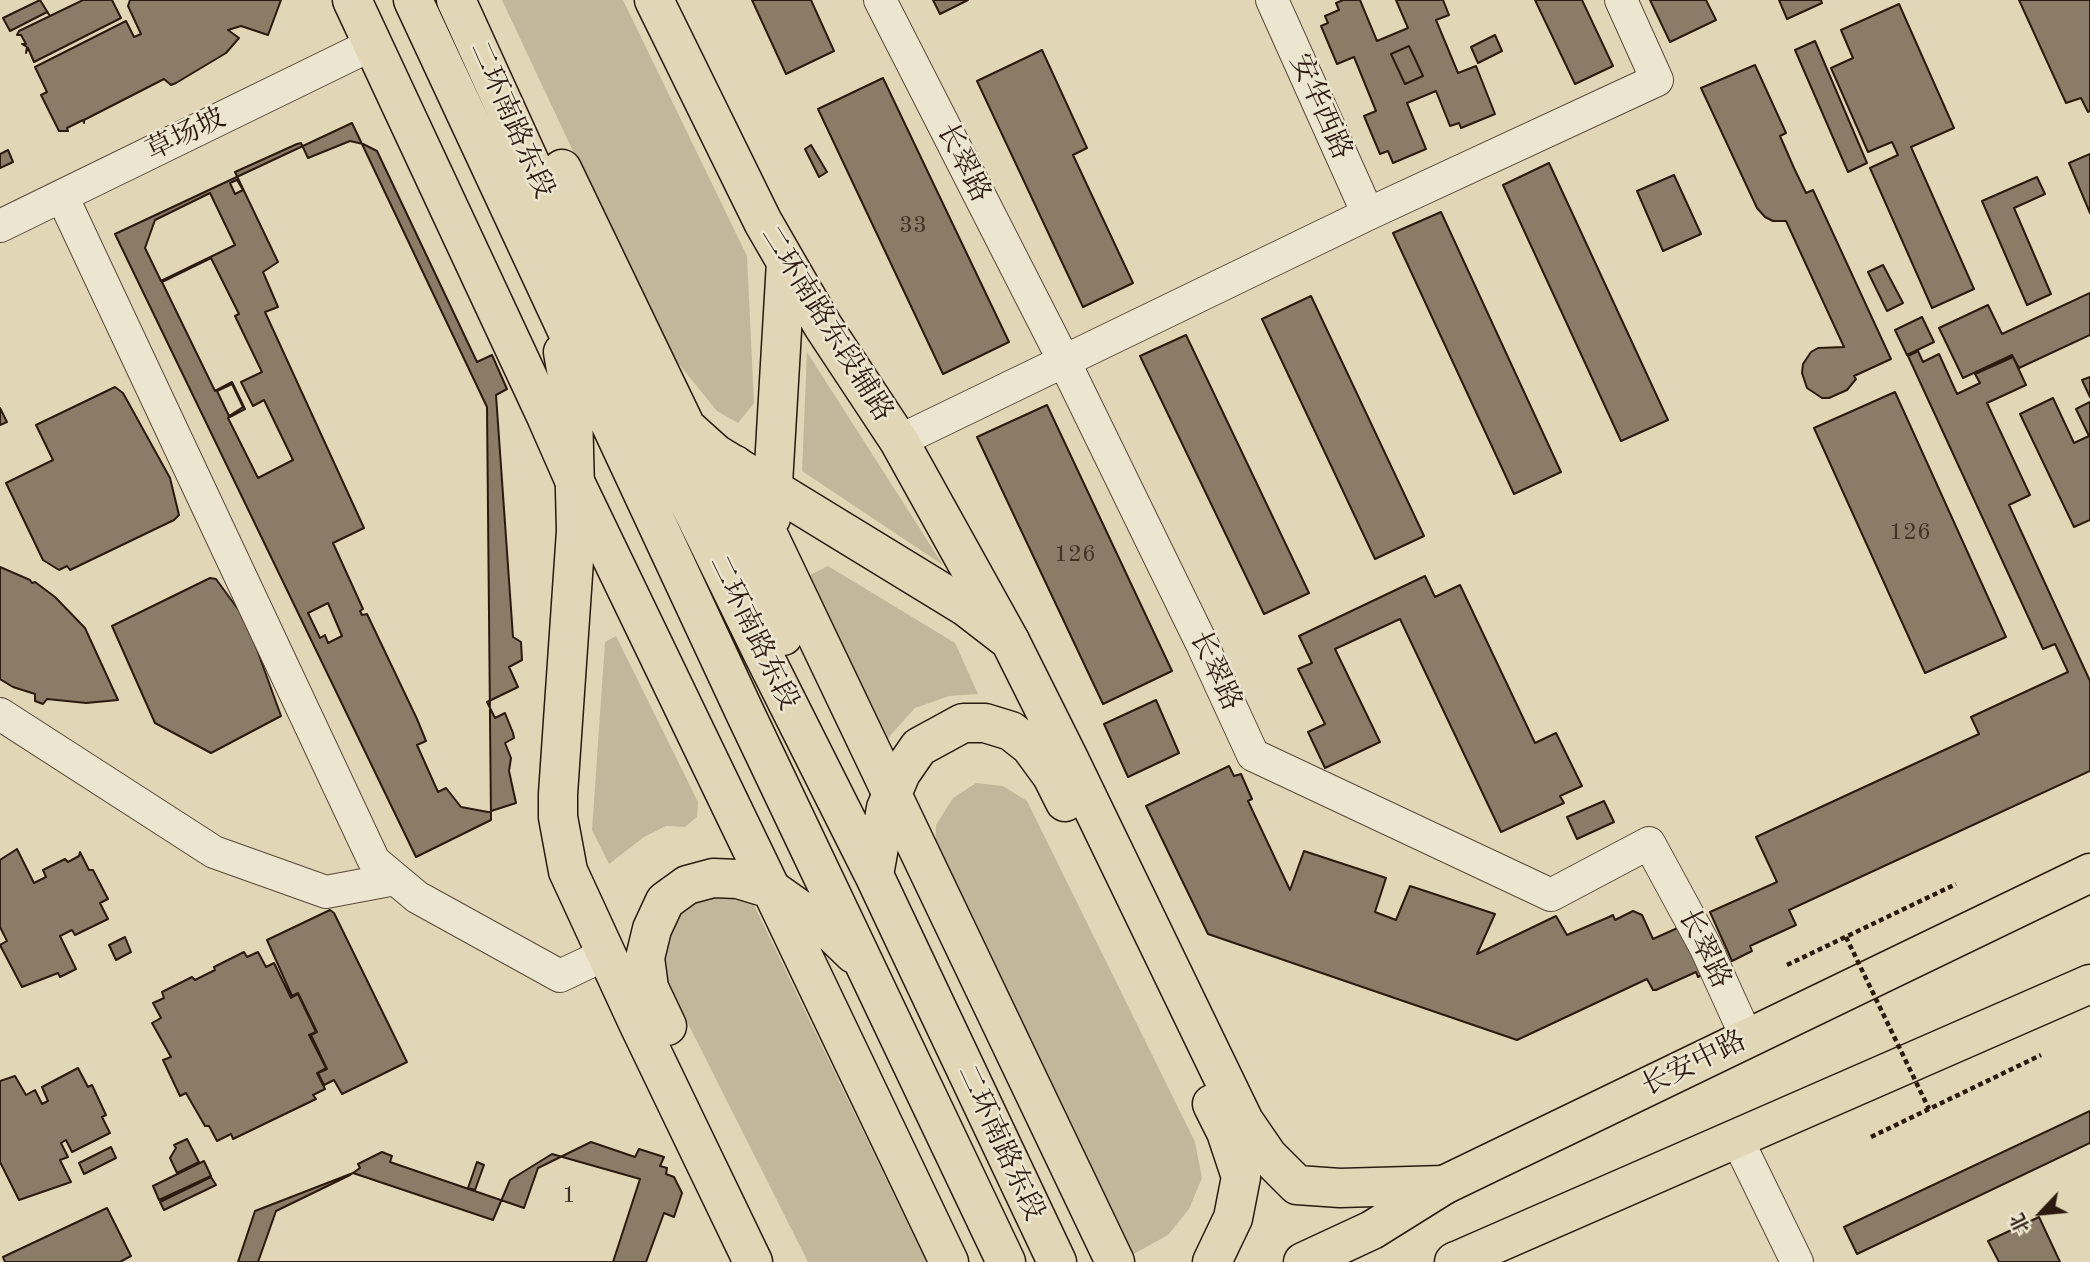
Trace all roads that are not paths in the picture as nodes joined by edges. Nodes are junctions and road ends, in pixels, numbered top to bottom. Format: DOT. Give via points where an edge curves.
graph roads {
  1 [pos="352,0"];
  2 [pos="413,0"];
  3 [pos="456,0"];
  4 [pos="483,0"];
  5 [pos="654,0"];
  6 [pos="880,0"];
  7 [pos="1272,0"];
  8 [pos="1621,0"];
  9 [pos="373,44"];
  10 [pos="535,174"];
  11 [pos="62,196"];
  12 [pos="1368,214"];
  13 [pos="0,226"];
  14 [pos="786,262"];
  15 [pos="609,268"];
  16 [pos="554,302"];
  17 [pos="1064,361"];
  18 [pos="686,426"];
  19 [pos="899,441"];
  20 [pos="736,465"];
  21 [pos="575,482"];
  22 [pos="773,487"];
  23 [pos="770,535"];
  24 [pos="1010,641"];
  25 [pos="0,714"];
  26 [pos="892,794"];
  27 [pos="876,864"];
  28 [pos="2090,873"];
  29 [pos="395,879"];
  30 [pos="771,889"];
  31 [pos="606,954"];
  32 [pos="867,967"];
  33 [pos="2090,984"];
  34 [pos="1747,1038"];
  35 [pos="1737,1139"];
  36 [pos="1444,1185"];
  37 [pos="753,1262"];
  38 [pos="779,1262"];
  39 [pos="949,1262"];
  40 [pos="1006,1262"];
  41 [pos="1057,1262"];
  42 [pos="1115,1262"];
  43 [pos="1212,1262"];
  44 [pos="1303,1262"];
  45 [pos="1455,1262"];
  46 [pos="1797,1262"];
  1 -- 9 [label="main road"];
  2 -- 16 [label="main road, 二环南路东段"];
  3 -- 10 [label="main road, 二环南路东段"];
  4 -- 15 [label="main road"];
  5 -- 14 [label="main road, 二环南路东段辅路"];
  6 -- 17 [label="street, 长翠路"];
  7 -- 12 [label="street, 安华西路"];
  8 -- 12 [label="street" via="1657,80"];
  9 -- 11 [label="street, 草场坡"];
  9 -- 21 [label="main road"];
  10 -- 15 [label="main road"];
  10 -- 27 [label="main road, 二环南路东段" via="763,654"];
  11 -- 13 [label="street, 草场坡"];
  11 -- 29 [label="street" via="374,861"];
  12 -- 17 [label="street"];
  14 -- 19 [label="main road, 二环南路东段辅路"];
  14 -- 22 [label="main road"];
  15 -- 18 [label="main road"];
  16 -- 21 [label="main road" via="573,410"];
  16 -- 32 [label="main road, 二环南路东段"];
  17 -- 19 [label="street"];
  17 -- 34 [label="street, 长翠路" via="1253,755 1551,895 1649,843 1706,948"];
  18 -- 20 [label="main road"];
  18 -- 27 [label="main road" via="834,747"];
  19 -- 24 [label="main road, 二环南路东段辅路"];
  20 -- 22 [label="main road"];
  20 -- 23 [label="main road"];
  21 -- 30 [label="main road"];
  21 -- 31 [label="main road" via="558,817 568,871"];
  22 -- 23 [label="main road"];
  22 -- 24 [label="main road" via="966,607"];
  23 -- 26 [label="main road"];
  24 -- 36 [label="main road, 二环南路东段辅路" via="1244,1121 1268,1156 1297,1185"];
  25 -- 29 [label="street" via="214,852 326,892"];
  26 -- 27 [label="main road"];
  26 -- 42 [label="main road"];
  26 -- 43 [label="main road" via="919,747 963,723 985,723 1011,731 1030,746 1052,776 1226,1132 1241,1177 1233,1218"];
  27 -- 41 [label="main road, 二环南路东段"];
  28 -- 34 [label="main road, 长安中路"];
  29 -- 31 [label="street" via="417,897 560,976"];
  30 -- 32 [label="main road" via="829,930"];
  30 -- 38 [label="main road" via="726,878 687,885 665,901 645,957 649,988"];
  30 -- 39 [label="main road"];
  31 -- 37 [label="main road"];
  32 -- 40 [label="main road, 二环南路东段"];
  33 -- 35 [label="main road"];
  34 -- 36 [label="main road, 长安中路"];
  35 -- 45 [label="main road"];
  35 -- 46 [label="street"];
  36 -- 44 [label="main road, 长安中路" via="1371,1230"];
}
